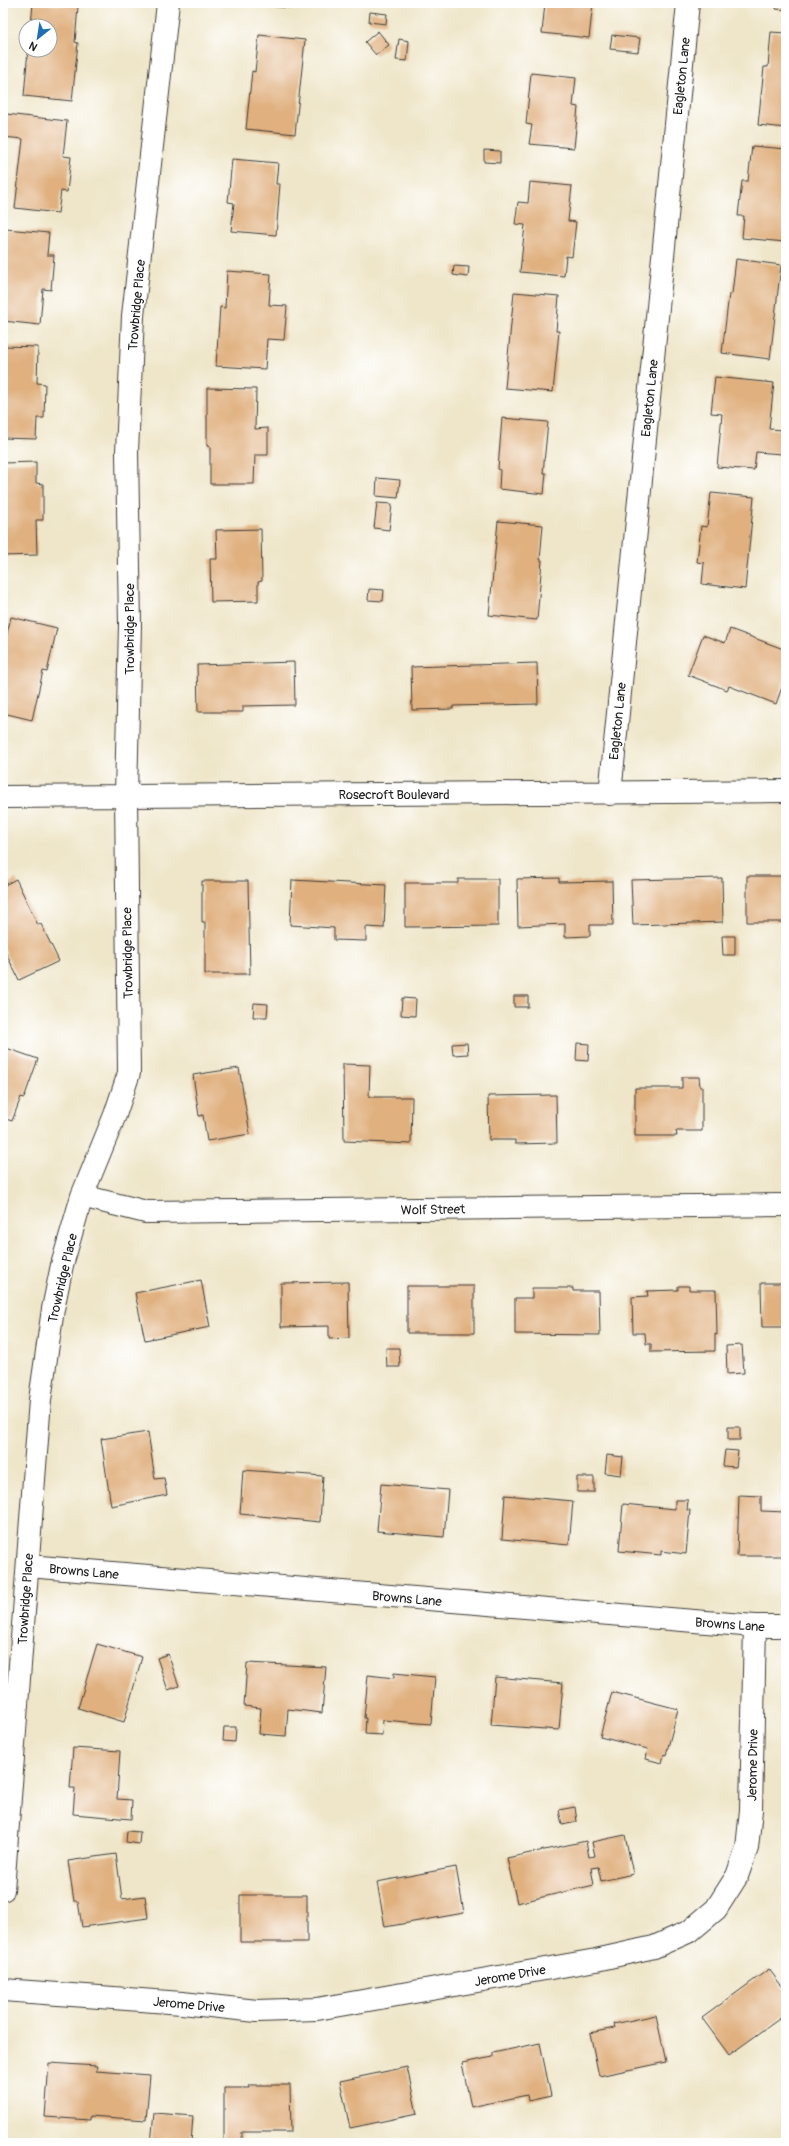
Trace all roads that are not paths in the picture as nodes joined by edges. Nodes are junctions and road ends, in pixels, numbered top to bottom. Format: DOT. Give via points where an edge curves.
graph roads {
  1 [pos="168,3"];
  2 [pos="688,3"];
  3 [pos="786,791"];
  4 [pos="610,794"];
  5 [pos="126,795"];
  6 [pos="3,797"];
  7 [pos="82,1196"];
  8 [pos="786,1205"];
  9 [pos="28,1566"];
  10 [pos="755,1626"];
  11 [pos="786,1626"];
  12 [pos="3,1890"];
  13 [pos="3,1990"];
  1 -- 5 [label="street, Trowbridge Place" via="133,316 127,452 130,624"];
  2 -- 4 [label="street, Eagleton Lane"];
  3 -- 4 [label="street, Rosecroft Boulevard"];
  4 -- 5 [label="street, Rosecroft Boulevard"];
  5 -- 6 [label="street, Rosecroft Boulevard"];
  5 -- 7 [label="street, Trowbridge Place" via="128,1073 115,1115"];
  7 -- 8 [label="street, Wolf Street" via="146,1212"];
  7 -- 9 [label="street, Trowbridge Place" via="62,1265 53,1309 40,1400"];
  9 -- 10 [label="street, Browns Lane"];
  9 -- 12 [label="street, Trowbridge Place"];
  10 -- 11 [label="street, Browns Lane"];
  10 -- 13 [label="street, Jerome Drive" via="752,1810 747,1848 737,1876 716,1909 690,1931 654,1947 596,1960 317,2009 257,2011"];
}
